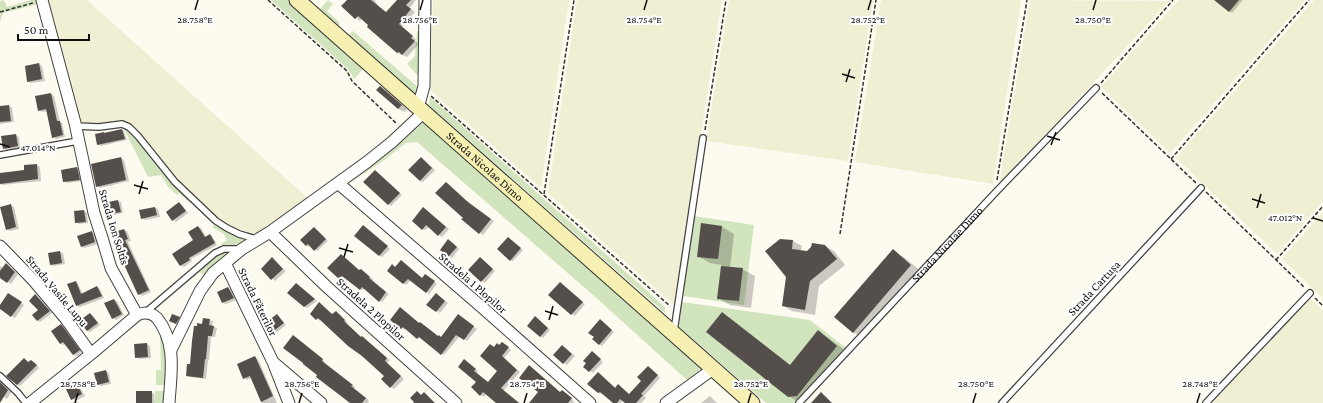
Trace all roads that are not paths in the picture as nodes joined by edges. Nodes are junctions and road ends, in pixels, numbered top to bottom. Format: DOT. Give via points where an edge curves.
graph roads {
  1 [pos="42,0"];
  2 [pos="297,0"];
  3 [pos="425,0"];
  4 [pos="1096,88"];
  5 [pos="421,110"];
  6 [pos="75,126"];
  7 [pos="704,138"];
  8 [pos="78,141"];
  9 [pos="0,155"];
  10 [pos="338,183"];
  11 [pos="1201,188"];
  12 [pos="270,232"];
  13 [pos="257,239"];
  14 [pos="0,246"];
  15 [pos="242,249"];
  16 [pos="225,263"];
  17 [pos="1310,293"];
  18 [pos="142,314"];
  19 [pos="673,334"];
  20 [pos="171,350"];
  21 [pos="92,354"];
  22 [pos="273,362"];
  23 [pos="713,369"];
  24 [pos="0,376"];
  25 [pos="26,403"];
  26 [pos="30,403"];
  27 [pos="169,403"];
  28 [pos="289,403"];
  29 [pos="321,403"];
  30 [pos="456,403"];
  31 [pos="590,403"];
  32 [pos="666,403"];
  33 [pos="752,403"];
  34 [pos="799,403"];
  35 [pos="1002,403"];
  36 [pos="1206,403"];
  1 -- 6 [label="street, Strada Ion Soltîs"];
  2 -- 5 [label="street, Strada Nicolae Dimo"];
  3 -- 5 [label="street"];
  4 -- 34 [label="lane, Strada Nicolae Dimo"];
  5 -- 10 [label="street" via="405,130"];
  5 -- 19 [label="street, Strada Nicolae Dimo"];
  6 -- 8 [label="street, Strada Ion Soltîs"];
  6 -- 13 [label="lane" via="99,127 122,124 129,127 175,182 216,221 239,234"];
  7 -- 19 [label="lane"];
  8 -- 9 [label="lane"];
  8 -- 18 [label="street, Strada Ion Soltîs" via="94,213 112,268"];
  10 -- 12 [label="street"];
  10 -- 31 [label="street, Stradela 1 Plopilor"];
  11 -- 35 [label="lane, Strada Cartușa"];
  12 -- 13 [label="street"];
  12 -- 30 [label="street, Stradela 2 Plopilor"];
  13 -- 15 [label="street"];
  14 -- 21 [label="street, Strada Vasile Lupu" via="34,281"];
  15 -- 16 [label="street"];
  15 -- 18 [label="lane" via="224,249 215,253"];
  16 -- 20 [label="street, Strada Făterilor" via="213,273 200,291"];
  16 -- 22 [label="street, Strada Făterilor"];
  17 -- 36 [label="lane"];
  18 -- 20 [label="street, Strada Făterilor" via="154,315 159,321 169,339"];
  18 -- 21 [label="street"];
  19 -- 23 [label="street, Strada Nicolae Dimo"];
  20 -- 27 [label="street, Strada Făterilor"];
  21 -- 26 [label="street"];
  22 -- 28 [label="street, Strada Făterilor"];
  22 -- 29 [label="street"];
  23 -- 32 [label="street"];
  23 -- 33 [label="street, Strada Nicolae Dimo"];
  24 -- 25 [label="lane"];
}
